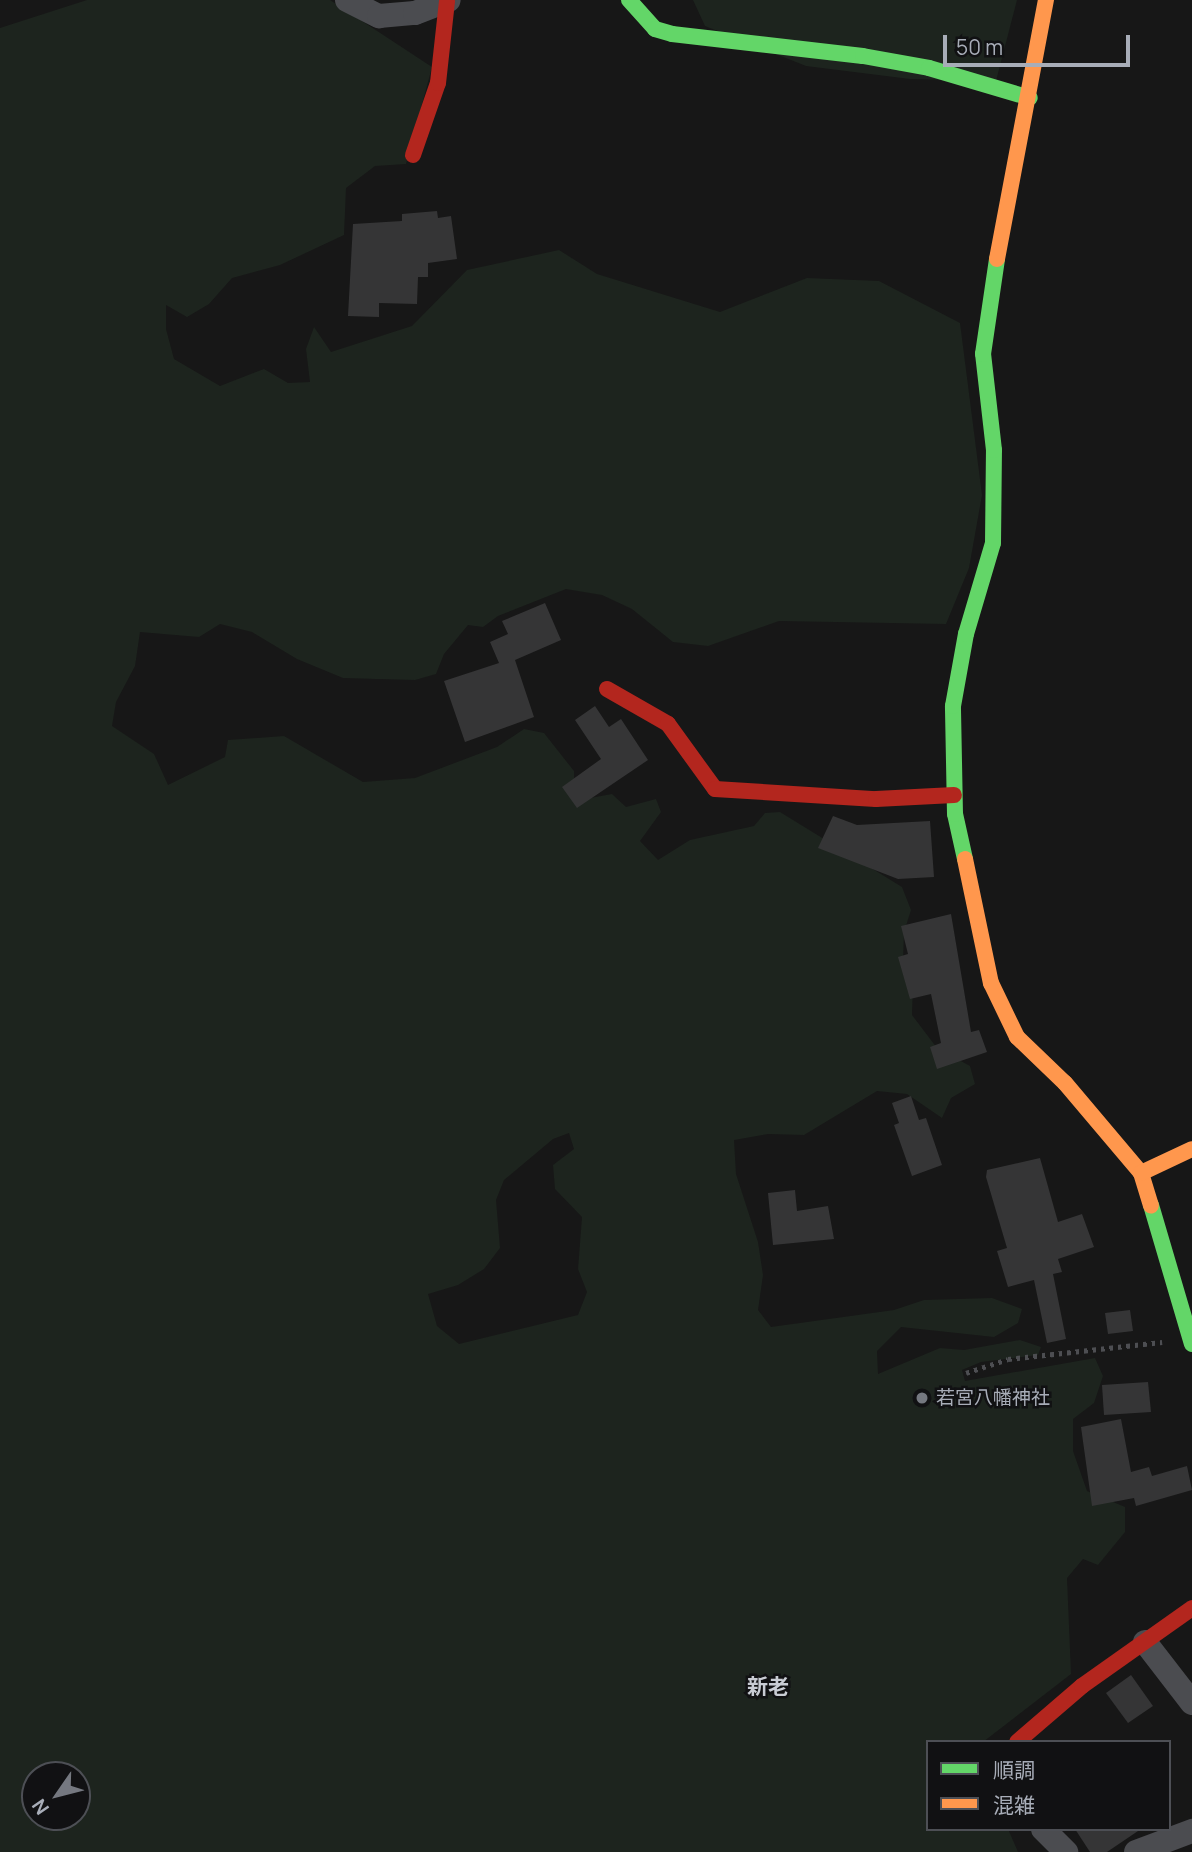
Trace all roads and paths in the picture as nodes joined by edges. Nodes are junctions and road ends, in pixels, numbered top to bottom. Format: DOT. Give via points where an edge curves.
graph roads {
  1 [pos="347,0"];
  2 [pos="629,0"];
  3 [pos="1046,0"];
  4 [pos="448,1"];
  5 [pos="1030,98"];
  6 [pos="413,155"];
  7 [pos="607,689"];
  8 [pos="954,795"];
  9 [pos="1192,1149"];
  10 [pos="1141,1173"];
  11 [pos="1191,1340"];
  12 [pos="966,1373"];
  13 [pos="1192,1608"];
  14 [pos="1145,1642"];
  15 [pos="1192,1703"];
  16 [pos="1019,1740"];
  17 [pos="1045,1831"];
  18 [pos="1192,1831"];
  19 [pos="1066,1852"];
  20 [pos="1136,1852"];
  1 -- 4 [label="street" via="379,16 415,13"];
  2 -- 5 [label="street" via="655,29 672,34 863,56 929,68"];
  3 -- 5 [label="street"];
  4 -- 6 [label="street" via="438,83"];
  5 -- 8 [label="street" via="994,275 984,354 994,450 993,543 967,634 953,706"];
  7 -- 8 [label="street" via="668,724 715,789 876,799"];
  8 -- 10 [label="street" via="991,983 1017,1037 1065,1083"];
  9 -- 10 [label="street"];
  10 -- 11 [label="street"];
  11 -- 12 [label="path" via="1008,1359"];
  13 -- 14 [label="street"];
  14 -- 15 [label="street"];
  14 -- 16 [label="street" via="1082,1686"];
  17 -- 19 [label="street"];
  18 -- 20 [label="street"];
}
